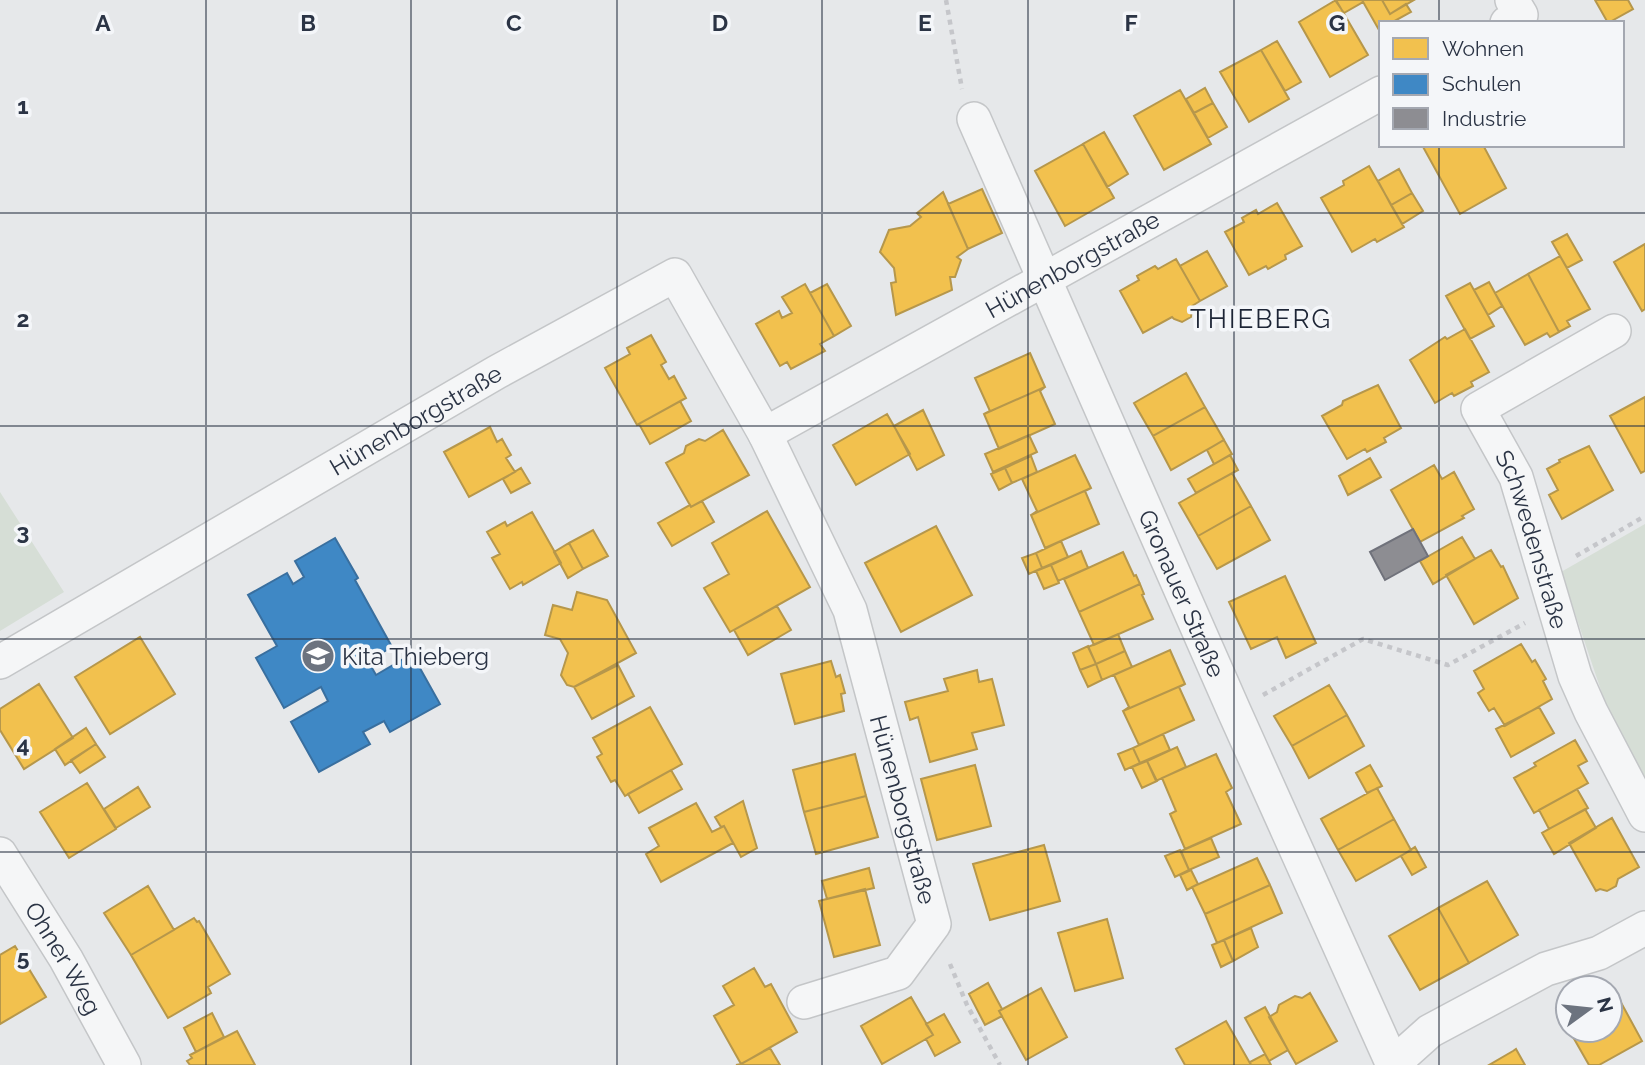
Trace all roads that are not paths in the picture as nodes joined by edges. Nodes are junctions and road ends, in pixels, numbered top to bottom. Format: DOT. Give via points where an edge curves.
graph roads {
  1 [pos="1512,0"];
  2 [pos="1510,21"];
  3 [pos="1379,94"];
  4 [pos="974,119"];
  5 [pos="1045,280"];
  6 [pos="1615,331"];
  7 [pos="765,434"];
  8 [pos="0,662"];
  9 [pos="1645,815"];
  10 [pos="0,854"];
  11 [pos="1645,928"];
  12 [pos="804,1002"];
  13 [pos="124,1065"];
  14 [pos="1393,1065"];
  1 -- 2 [label="street" via="1521,15"];
  3 -- 5 [label="street, Hünenborgstraße"];
  4 -- 5 [label="street, Gronauer Straße"];
  5 -- 7 [label="street, Hünenborgstraße"];
  5 -- 14 [label="street, Gronauer Straße"];
  6 -- 9 [label="street, Schwedenstraße" via="1478,409 1516,477 1574,676"];
  7 -- 8 [label="street, Hünenborgstraße" via="675,275 497,372"];
  7 -- 12 [label="street, Hünenborgstraße" via="850,610 934,924 898,973"];
  10 -- 13 [label="street, Ohner Weg" via="66,959"];
  11 -- 14 [label="street" via="1599,953 1546,969 1430,1031"];
}
